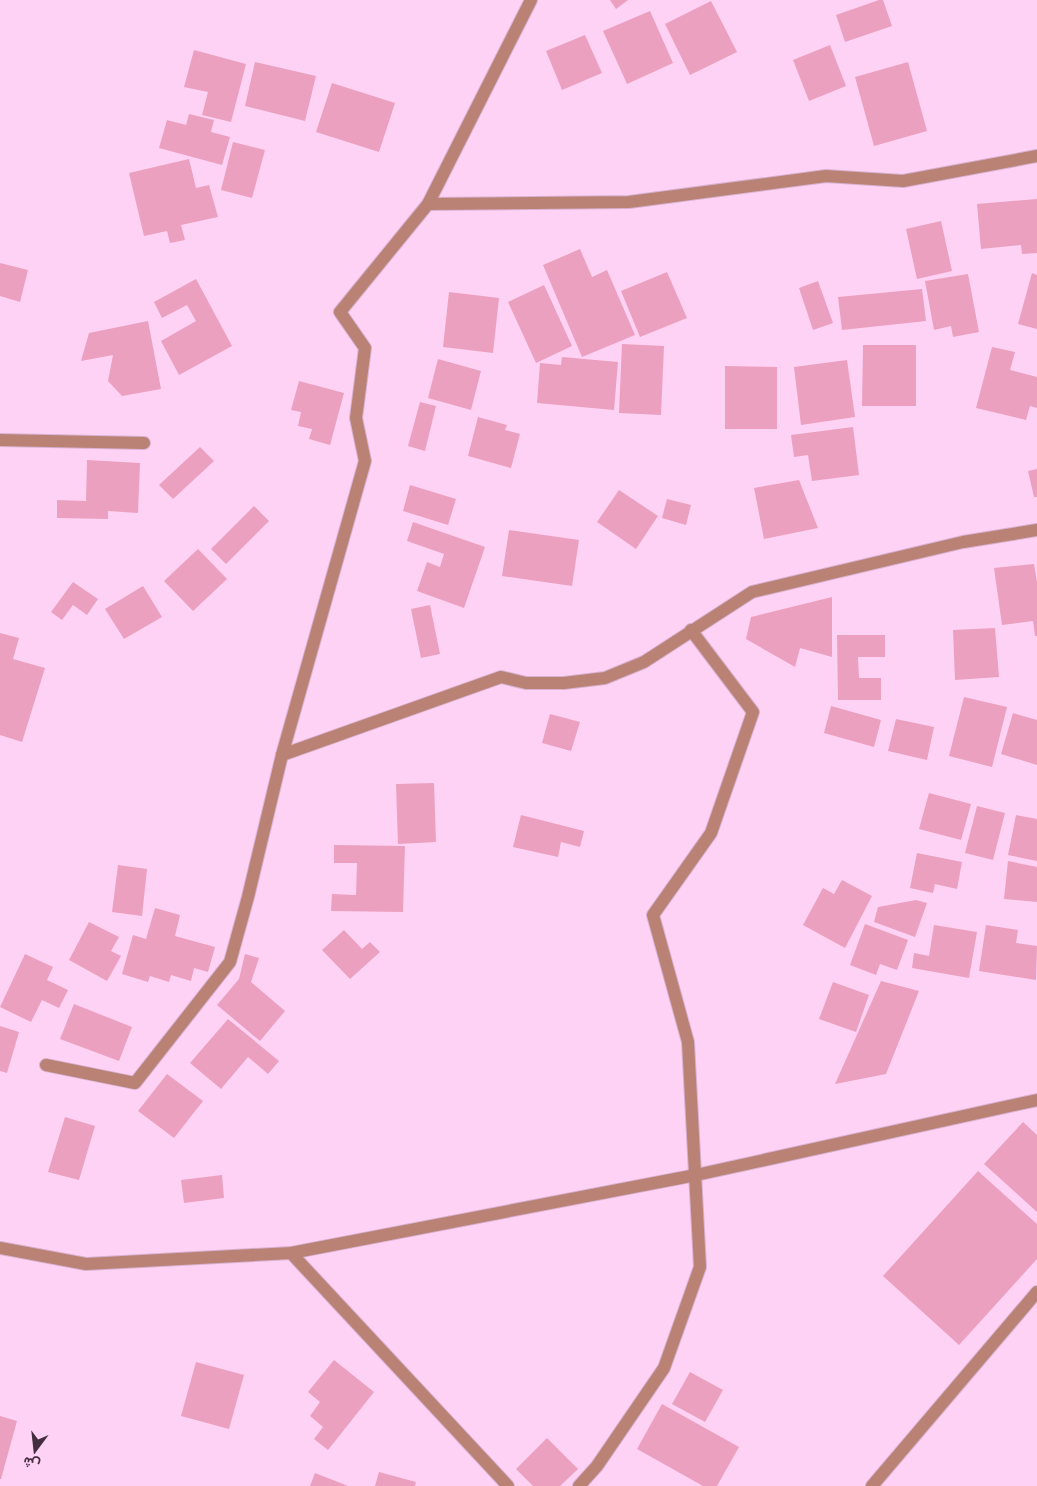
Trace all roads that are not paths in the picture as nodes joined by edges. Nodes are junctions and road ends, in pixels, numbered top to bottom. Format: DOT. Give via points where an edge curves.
graph roads {
  1 [pos="531,0"];
  2 [pos="1037,156"];
  3 [pos="428,204"];
  4 [pos="0,440"];
  5 [pos="144,443"];
  6 [pos="1037,530"];
  7 [pos="691,630"];
  8 [pos="282,754"];
  9 [pos="46,1065"];
  10 [pos="1037,1100"];
  11 [pos="696,1175"];
  12 [pos="0,1248"];
  13 [pos="291,1253"];
  14 [pos="1037,1292"];
  15 [pos="508,1486"];
  16 [pos="579,1486"];
  17 [pos="872,1486"];
  1 -- 3 [label="street"];
  2 -- 3 [label="street" via="903,181 826,176 629,202"];
  3 -- 8 [label="street" via="340,312 365,348 356,418 365,461"];
  4 -- 5 [label="street"];
  6 -- 7 [label="street" via="962,542 752,592"];
  7 -- 8 [label="street" via="644,662 605,678 526,683 500,677"];
  7 -- 11 [label="street" via="753,712 711,833 653,915 688,1042"];
  8 -- 9 [label="street" via="230,962 135,1083"];
  10 -- 11 [label="street"];
  11 -- 13 [label="street"];
  11 -- 16 [label="street" via="700,1266 664,1368 597,1466"];
  12 -- 13 [label="street" via="86,1264"];
  13 -- 15 [label="street"];
  14 -- 17 [label="street"];
}
